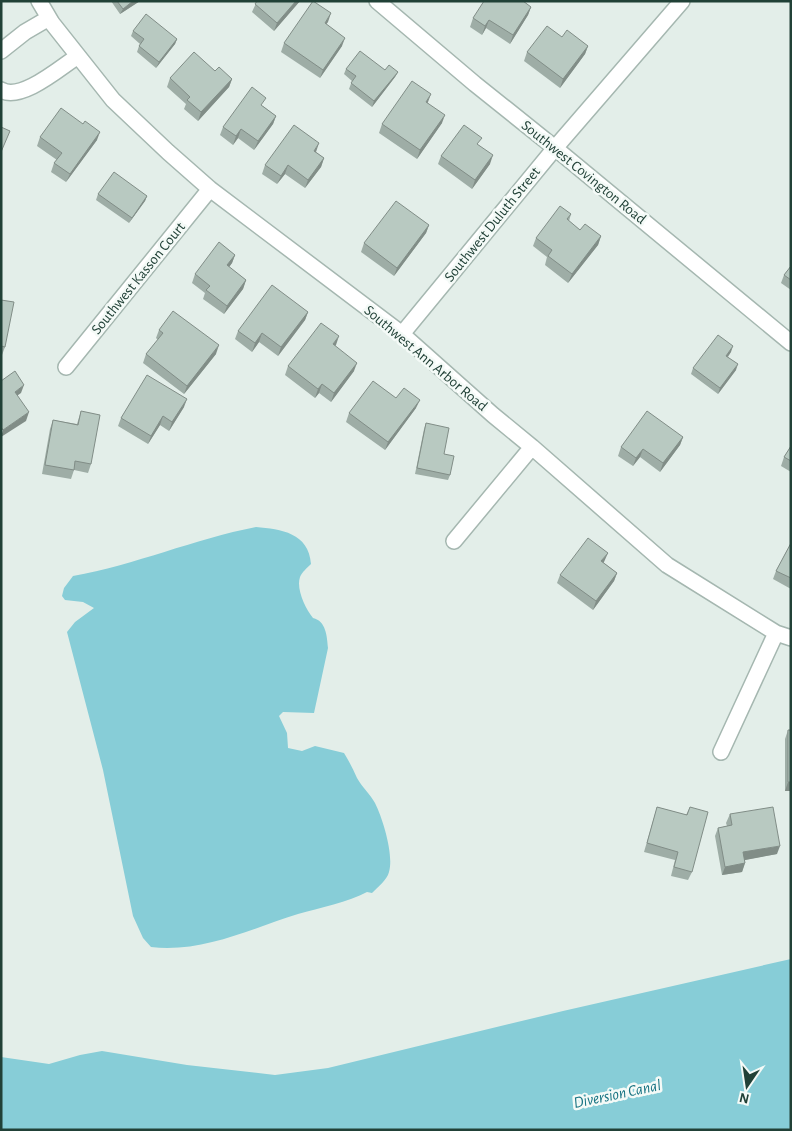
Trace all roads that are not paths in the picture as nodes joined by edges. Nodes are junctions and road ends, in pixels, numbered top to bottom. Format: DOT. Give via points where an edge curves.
graph roads {
  1 [pos="39,1"];
  2 [pos="377,1"];
  3 [pos="682,1"];
  4 [pos="49,18"];
  5 [pos="1,51"];
  6 [pos="78,56"];
  7 [pos="1,90"];
  8 [pos="555,148"];
  9 [pos="210,188"];
  10 [pos="402,334"];
  11 [pos="791,343"];
  12 [pos="66,367"];
  13 [pos="532,447"];
  14 [pos="454,541"];
  15 [pos="784,636"];
  16 [pos="721,752"];
  1 -- 4 [label="street, Southwest Ann Arbor Road"];
  2 -- 8 [label="street, Southwest Covington Road"];
  3 -- 8 [label="street, Southwest Duluth Street"];
  4 -- 5 [label="street"];
  4 -- 6 [label="street, Southwest Ann Arbor Road"];
  6 -- 7 [label="street" via="24,90 13,93"];
  6 -- 9 [label="street, Southwest Ann Arbor Road" via="113,100"];
  8 -- 10 [label="street, Southwest Duluth Street"];
  8 -- 11 [label="street, Southwest Covington Road"];
  9 -- 10 [label="street, Southwest Ann Arbor Road"];
  9 -- 12 [label="street, Southwest Kasson Court"];
  10 -- 13 [label="street, Southwest Ann Arbor Road"];
  13 -- 14 [label="street"];
  13 -- 15 [label="street, Southwest Ann Arbor Road" via="667,564"];
  15 -- 16 [label="street"];
}
